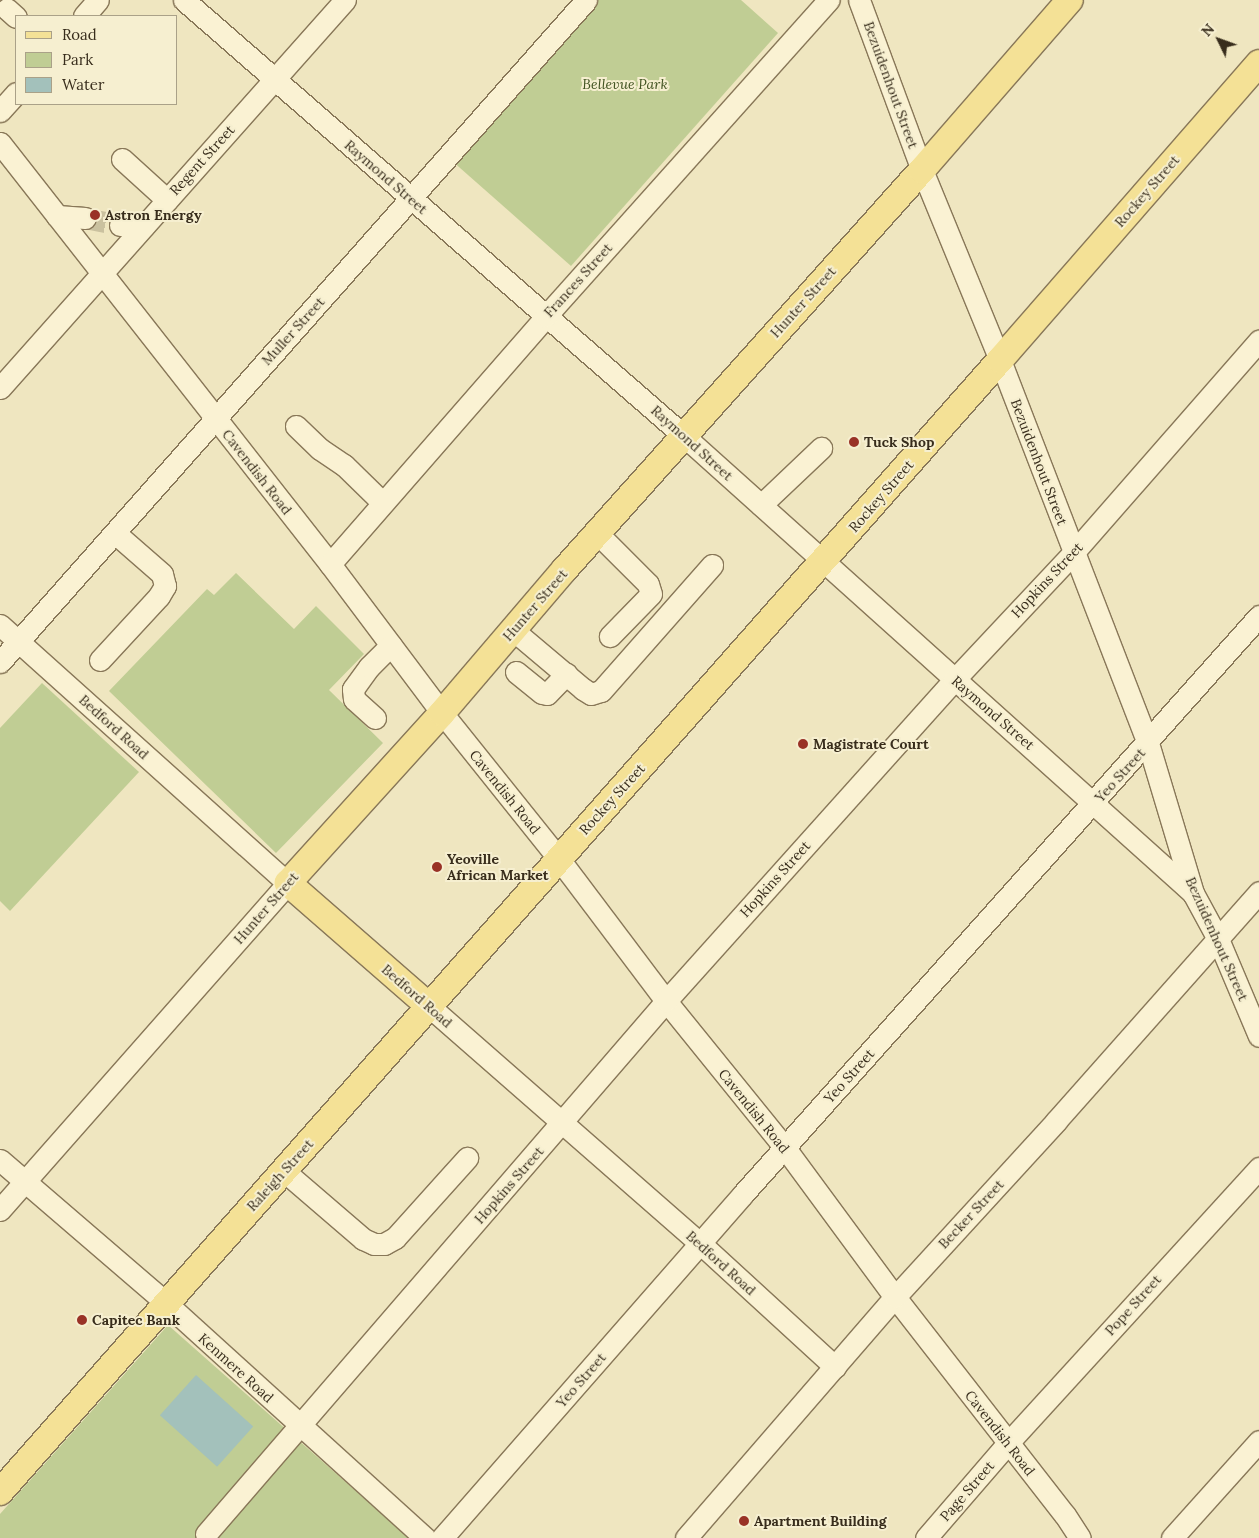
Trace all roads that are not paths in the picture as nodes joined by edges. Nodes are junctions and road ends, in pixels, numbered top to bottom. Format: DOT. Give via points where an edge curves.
graph roads {
  1 [pos="98,0"];
  2 [pos="184,0"];
  3 [pos="344,0"];
  4 [pos="586,0"];
  5 [pos="829,0"];
  6 [pos="859,0"];
  7 [pos="1070,0"];
  8 [pos="85,15"];
  9 [pos="1259,62"];
  10 [pos="274,80"];
  11 [pos="15,94"];
  12 [pos="0,111"];
  13 [pos="0,143"];
  14 [pos="121,163"];
  15 [pos="922,170"];
  16 [pos="412,198"];
  17 [pos="165,203"];
  18 [pos="57,216"];
  19 [pos="85,218"];
  20 [pos="120,225"];
  21 [pos="144,226"];
  22 [pos="102,273"];
  23 [pos="546,316"];
  24 [pos="1259,340"];
  25 [pos="1000,360"];
  26 [pos="0,388"];
  27 [pos="215,419"];
  28 [pos="296,426"];
  29 [pos="684,436"];
  30 [pos="821,448"];
  31 [pos="383,503"];
  32 [pos="761,505"];
  33 [pos="115,532"];
  34 [pos="597,533"];
  35 [pos="1074,552"];
  36 [pos="823,561"];
  37 [pos="330,564"];
  38 [pos="712,565"];
  39 [pos="1259,616"];
  40 [pos="0,625"];
  41 [pos="513,630"];
  42 [pos="610,636"];
  43 [pos="19,641"];
  44 [pos="391,645"];
  45 [pos="100,660"];
  46 [pos="0,662"];
  47 [pos="516,672"];
  48 [pos="566,674"];
  49 [pos="954,680"];
  50 [pos="442,713"];
  51 [pos="375,718"];
  52 [pos="1148,743"];
  53 [pos="1095,802"];
  54 [pos="559,859"];
  55 [pos="288,883"];
  56 [pos="1193,892"];
  57 [pos="1259,892"];
  58 [pos="1218,939"];
  59 [pos="666,1001"];
  60 [pos="430,1007"];
  61 [pos="1259,1036"];
  62 [pos="563,1122"];
  63 [pos="785,1148"];
  64 [pos="466,1158"];
  65 [pos="0,1160"];
  66 [pos="1259,1168"];
  67 [pos="284,1171"];
  68 [pos="24,1182"];
  69 [pos="0,1210"];
  70 [pos="701,1244"];
  71 [pos="895,1297"];
  72 [pos="166,1303"];
  73 [pos="835,1366"];
  74 [pos="300,1426"];
  75 [pos="1259,1441"];
  76 [pos="1008,1444"];
  77 [pos="0,1492"];
  78 [pos="206,1534"];
  79 [pos="424,1538"];
  80 [pos="442,1538"];
  81 [pos="686,1538"];
  82 [pos="926,1538"];
  83 [pos="1080,1538"];
  84 [pos="1172,1538"];
  1 -- 8 [label="street"];
  2 -- 10 [label="street, Raymond Street"];
  3 -- 10 [label="street, Regent Street"];
  4 -- 16 [label="street, Muller Street"];
  5 -- 23 [label="street, Frances Street"];
  6 -- 15 [label="street, Bezuidenhout Street"];
  7 -- 15 [label="main road, Hunter Street"];
  9 -- 25 [label="main road, Rockey Street"];
  10 -- 16 [label="street, Raymond Street"];
  10 -- 17 [label="street, Regent Street"];
  11 -- 12 [label="street"];
  13 -- 18 [label="street, Cavendish Road"];
  14 -- 17 [label="street"];
  15 -- 25 [label="street, Bezuidenhout Street"];
  15 -- 29 [label="main road, Hunter Street"];
  16 -- 23 [label="street, Raymond Street"];
  16 -- 27 [label="street, Muller Street"];
  17 -- 21 [label="street, Regent Street"];
  18 -- 19 [label="street"];
  18 -- 22 [label="street, Cavendish Road"];
  20 -- 21 [label="street"];
  21 -- 22 [label="street, Regent Street"];
  22 -- 26 [label="street, Regent Street"];
  22 -- 27 [label="street, Cavendish Road"];
  23 -- 29 [label="street, Raymond Street"];
  23 -- 31 [label="street, Frances Street"];
  24 -- 35 [label="street, Hopkins Street"];
  25 -- 35 [label="street, Bezuidenhout Street"];
  25 -- 36 [label="main road, Rockey Street"];
  27 -- 33 [label="street, Muller Street"];
  27 -- 37 [label="street, Cavendish Road"];
  28 -- 31 [label="street" via="344,465"];
  29 -- 32 [label="street, Raymond Street"];
  29 -- 34 [label="main road, Hunter Street"];
  30 -- 32 [label="street"];
  31 -- 37 [label="street, Frances Street"];
  32 -- 36 [label="street, Raymond Street"];
  33 -- 43 [label="street, Muller Street"];
  33 -- 45 [label="street" via="166,580 159,596"];
  34 -- 41 [label="main road, Hunter Street"];
  34 -- 42 [label="street" via="648,584 651,594"];
  35 -- 49 [label="street, Hopkins Street"];
  35 -- 52 [label="street, Bezuidenhout Street"];
  36 -- 49 [label="street, Raymond Street"];
  36 -- 54 [label="main road, Rockey Street"];
  37 -- 44 [label="street, Cavendish Road"];
  38 -- 48 [label="street" via="601,691 591,694"];
  39 -- 52 [label="street, Yeo Street"];
  40 -- 43 [label="street, Bedford Road"];
  41 -- 48 [label="street"];
  41 -- 50 [label="main road, Hunter Street"];
  43 -- 46 [label="street, Muller Street"];
  43 -- 55 [label="street, Bedford Road"];
  44 -- 50 [label="street, Cavendish Road"];
  44 -- 51 [label="street" via="353,689 354,699"];
  47 -- 48 [label="street" via="547,694"];
  49 -- 53 [label="street, Raymond Street"];
  49 -- 59 [label="street, Hopkins Street"];
  50 -- 54 [label="street, Cavendish Road"];
  50 -- 55 [label="main road, Hunter Street"];
  52 -- 53 [label="street, Yeo Street"];
  52 -- 56 [label="street, Bezuidenhout Street"];
  53 -- 56 [label="street, Raymond Street"];
  53 -- 63 [label="street, Yeo Street"];
  54 -- 59 [label="street, Cavendish Road"];
  54 -- 60 [label="main road, Raleigh Street"];
  55 -- 60 [label="main road, Bedford Road"];
  55 -- 68 [label="street, Hunter Street"];
  56 -- 58 [label="street, Bezuidenhout Street"];
  57 -- 58 [label="street, Becker Street"];
  58 -- 61 [label="street, Bezuidenhout Street"];
  58 -- 71 [label="street, Becker Street"];
  59 -- 62 [label="street, Hopkins Street"];
  59 -- 63 [label="street, Cavendish Road"];
  60 -- 62 [label="street, Bedford Road"];
  60 -- 67 [label="main road, Raleigh Street"];
  62 -- 70 [label="street, Bedford Road"];
  62 -- 74 [label="street, Hopkins Street"];
  63 -- 70 [label="street, Yeo Street"];
  63 -- 71 [label="street, Cavendish Road"];
  64 -- 67 [label="street" via="395,1238 384,1244 363,1239"];
  65 -- 68 [label="street, Kenmere Road"];
  66 -- 76 [label="street, Pope Street"];
  67 -- 72 [label="main road, Raleigh Street"];
  68 -- 69 [label="street, Hunter Street"];
  68 -- 72 [label="street, Kenmere Road"];
  70 -- 73 [label="street, Bedford Road"];
  70 -- 80 [label="street, Yeo Street"];
  71 -- 73 [label="street, Becker Street"];
  71 -- 76 [label="street, Cavendish Road"];
  72 -- 74 [label="street, Kenmere Road"];
  72 -- 77 [label="main road, Raleigh Street"];
  73 -- 81 [label="street, Becker Street"];
  74 -- 78 [label="street, Hopkins Street"];
  74 -- 79 [label="street, Kenmere Road"];
  75 -- 84 [label="street"];
  76 -- 82 [label="street, Page Street"];
  76 -- 83 [label="street, Cavendish Road"];
}
